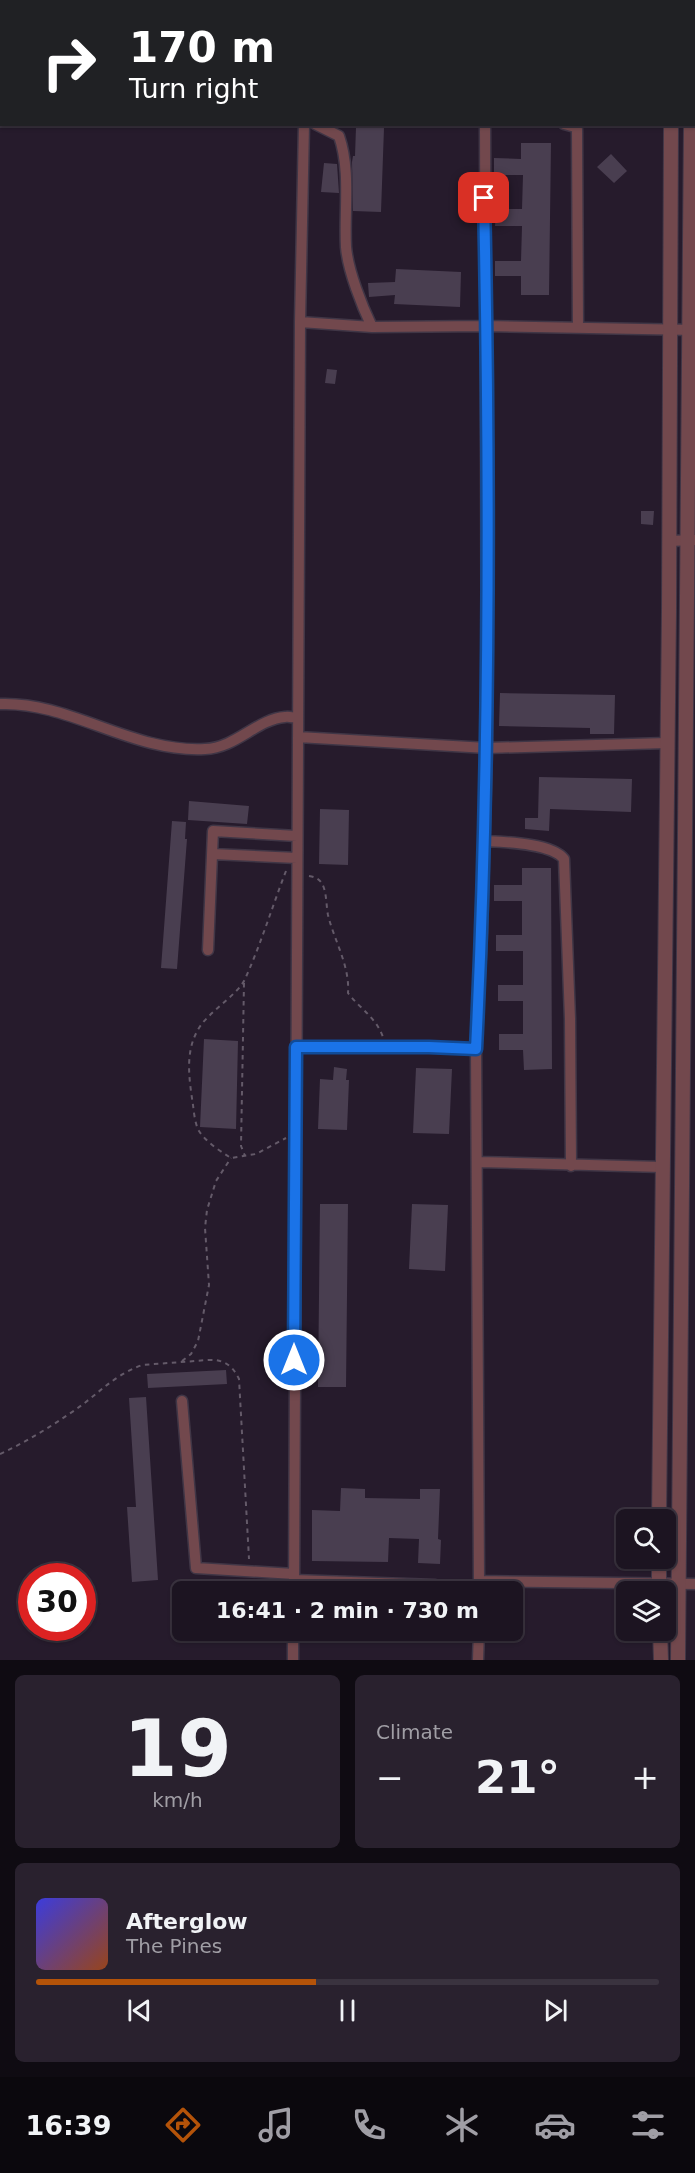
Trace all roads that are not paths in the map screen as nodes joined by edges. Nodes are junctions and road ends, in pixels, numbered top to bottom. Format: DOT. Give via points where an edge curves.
graph roads {
  1 [pos="304,126"];
  2 [pos="319,126"];
  3 [pos="485,126"];
  4 [pos="571,126"];
  5 [pos="671,126"];
  6 [pos="691,126"];
  7 [pos="300,322"];
  8 [pos="486,326"];
  9 [pos="372,327"];
  10 [pos="578,327"];
  11 [pos="670,330"];
  12 [pos="692,330"];
  13 [pos="692,540"];
  14 [pos="669,541"];
  15 [pos="0,704"];
  16 [pos="298,718"];
  17 [pos="298,737"];
  18 [pos="667,743"];
  19 [pos="487,748"];
  20 [pos="297,836"];
  21 [pos="485,841"];
  22 [pos="212,854"];
  23 [pos="294,858"];
  24 [pos="208,950"];
  25 [pos="296,1047"];
  26 [pos="476,1049"];
  27 [pos="477,1162"];
  28 [pos="571,1166"];
  29 [pos="662,1167"];
  30 [pos="182,1401"];
  31 [pos="659,1509"];
  32 [pos="290,1581"];
  33 [pos="294,1581"];
  34 [pos="479,1581"];
  35 [pos="678,1584"];
  36 [pos="695,1584"];
  37 [pos="523,1586"];
  38 [pos="616,1588"];
  39 [pos="294,1641"];
  40 [pos="479,1641"];
  41 [pos="660,1641"];
  42 [pos="293,1660"];
  43 [pos="478,1660"];
  44 [pos="661,1660"];
  45 [pos="678,1660"];
  1 -- 7 [label="street"];
  2 -- 9 [label="street" via="339,136 345,152 346,251"];
  3 -- 8 [label="street"];
  4 -- 10 [label="street" via="577,129"];
  5 -- 11 [label="street"];
  6 -- 12 [label="street"];
  7 -- 9 [label="street"];
  7 -- 16 [label="street"];
  8 -- 9 [label="street"];
  8 -- 10 [label="street"];
  8 -- 19 [label="street"];
  10 -- 11 [label="street"];
  11 -- 12 [label="street"];
  11 -- 14 [label="street"];
  12 -- 13 [label="street"];
  13 -- 14 [label="street"];
  13 -- 35 [label="street"];
  14 -- 18 [label="street"];
  15 -- 16 [label="street" via="40,708 153,745 205,749 226,745 257,726 284,717"];
  16 -- 17 [label="street"];
  17 -- 19 [label="street"];
  17 -- 20 [label="street"];
  18 -- 19 [label="street"];
  18 -- 29 [label="street"];
  19 -- 21 [label="street"];
  20 -- 22 [label="street" via="213,831"];
  20 -- 23 [label="street"];
  21 -- 26 [label="street"];
  21 -- 28 [label="street" via="547,849 564,859"];
  22 -- 23 [label="street"];
  22 -- 24 [label="street"];
  23 -- 25 [label="street"];
  25 -- 26 [label="street"];
  25 -- 33 [label="street"];
  26 -- 27 [label="street"];
  27 -- 28 [label="street"];
  27 -- 34 [label="street"];
  28 -- 29 [label="street"];
  29 -- 31 [label="street"];
  30 -- 32 [label="street" via="196,1568 250,1571"];
  35 -- 36 [label="street"];
  35 -- 45 [label="street"];
  37 -- 38 [label="street"];
  39 -- 42 [label="street"];
  40 -- 43 [label="street"];
  41 -- 44 [label="street"];
}
